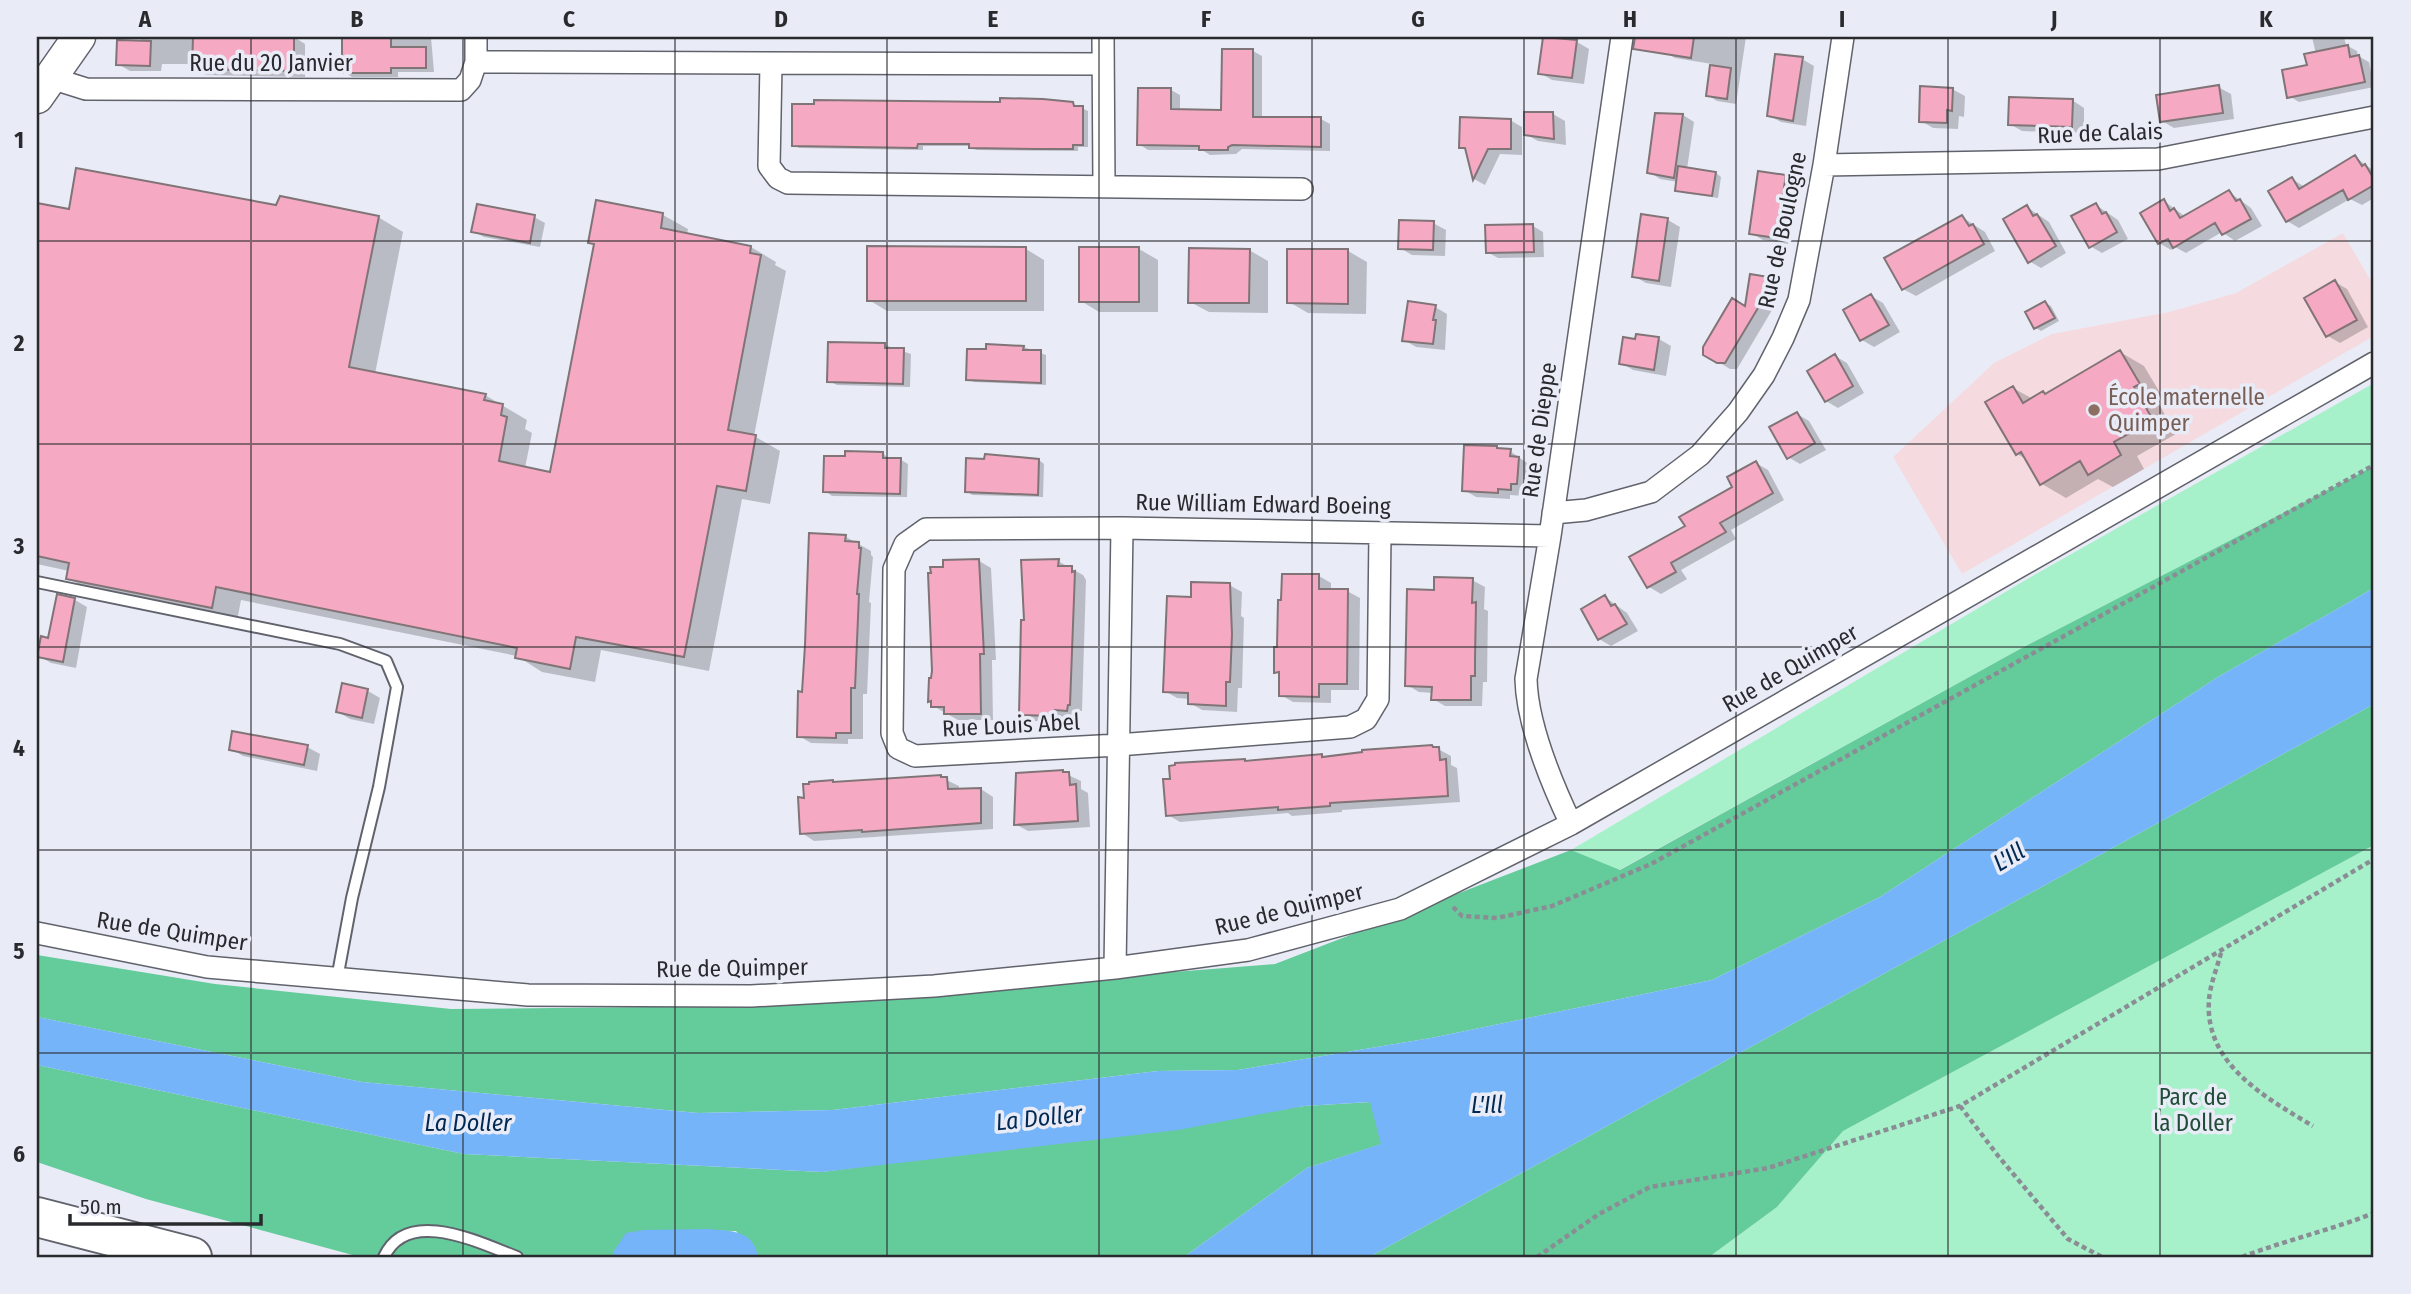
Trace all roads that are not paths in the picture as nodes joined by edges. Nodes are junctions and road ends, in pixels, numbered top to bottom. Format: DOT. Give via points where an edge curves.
graph roads {
  1 [pos="79,37"];
  2 [pos="476,37"];
  3 [pos="1103,37"];
  4 [pos="1622,37"];
  5 [pos="1843,37"];
  6 [pos="476,62"];
  7 [pos="771,64"];
  8 [pos="1102,64"];
  9 [pos="44,87"];
  10 [pos="2374,117"];
  11 [pos="1824,165"];
  12 [pos="1104,186"];
  13 [pos="1302,189"];
  14 [pos="2374,363"];
  15 [pos="1553,513"];
  16 [pos="1122,528"];
  17 [pos="1380,533"];
  18 [pos="1550,536"];
  19 [pos="37,582"];
  20 [pos="1118,745"];
  21 [pos="1572,824"];
  22 [pos="37,933"];
  23 [pos="1115,968"];
  24 [pos="337,979"];
  25 [pos="37,1217"];
  26 [pos="192,1257"];
  27 [pos="384,1257"];
  28 [pos="517,1257"];
  1 -- 9 [label="main road"];
  2 -- 6 [label="street, Rue du 20 Janvier"];
  3 -- 8 [label="street"];
  4 -- 15 [label="street, Rue de Dieppe"];
  5 -- 11 [label="street, Rue de Boulogne"];
  6 -- 7 [label="street"];
  6 -- 9 [label="street, Rue du 20 Janvier" via="461,90"];
  7 -- 8 [label="street"];
  7 -- 12 [label="street" via="769,166 788,183"];
  8 -- 12 [label="street"];
  10 -- 11 [label="street, Rue de Calais" via="2158,159"];
  11 -- 15 [label="street, Rue de Boulogne" via="1799,300 1764,375 1738,412 1700,455 1651,492 1586,510"];
  12 -- 13 [label="street"];
  14 -- 21 [label="street, Rue de Quimper"];
  15 -- 18 [label="street, Rue de Dieppe"];
  16 -- 17 [label="street, Rue William Edward Boeing"];
  16 -- 20 [label="street, Rue William Edward Boeing"];
  16 -- 20 [label="street, Rue Louis Abel" via="926,529 905,544 894,569 892,733 898,748 915,756"];
  17 -- 18 [label="street, Rue William Edward Boeing"];
  17 -- 20 [label="street, Rue Louis Abel" via="1378,699 1366,719 1350,727"];
  18 -- 21 [label="street, Rue de Dieppe" via="1526,695"];
  19 -- 24 [label="lane" via="340,644 386,662 397,687"];
  20 -- 23 [label="street, Rue William Edward Boeing"];
  21 -- 23 [label="street, Rue de Quimper" via="1400,909 1248,950"];
  22 -- 24 [label="street, Rue de Quimper" via="208,967"];
  23 -- 24 [label="street, Rue de Quimper" via="934,986 751,996 528,995"];
  25 -- 26 [label="highway"];
  27 -- 28 [label="lane" via="403,1235 430,1230 468,1238"];
}
